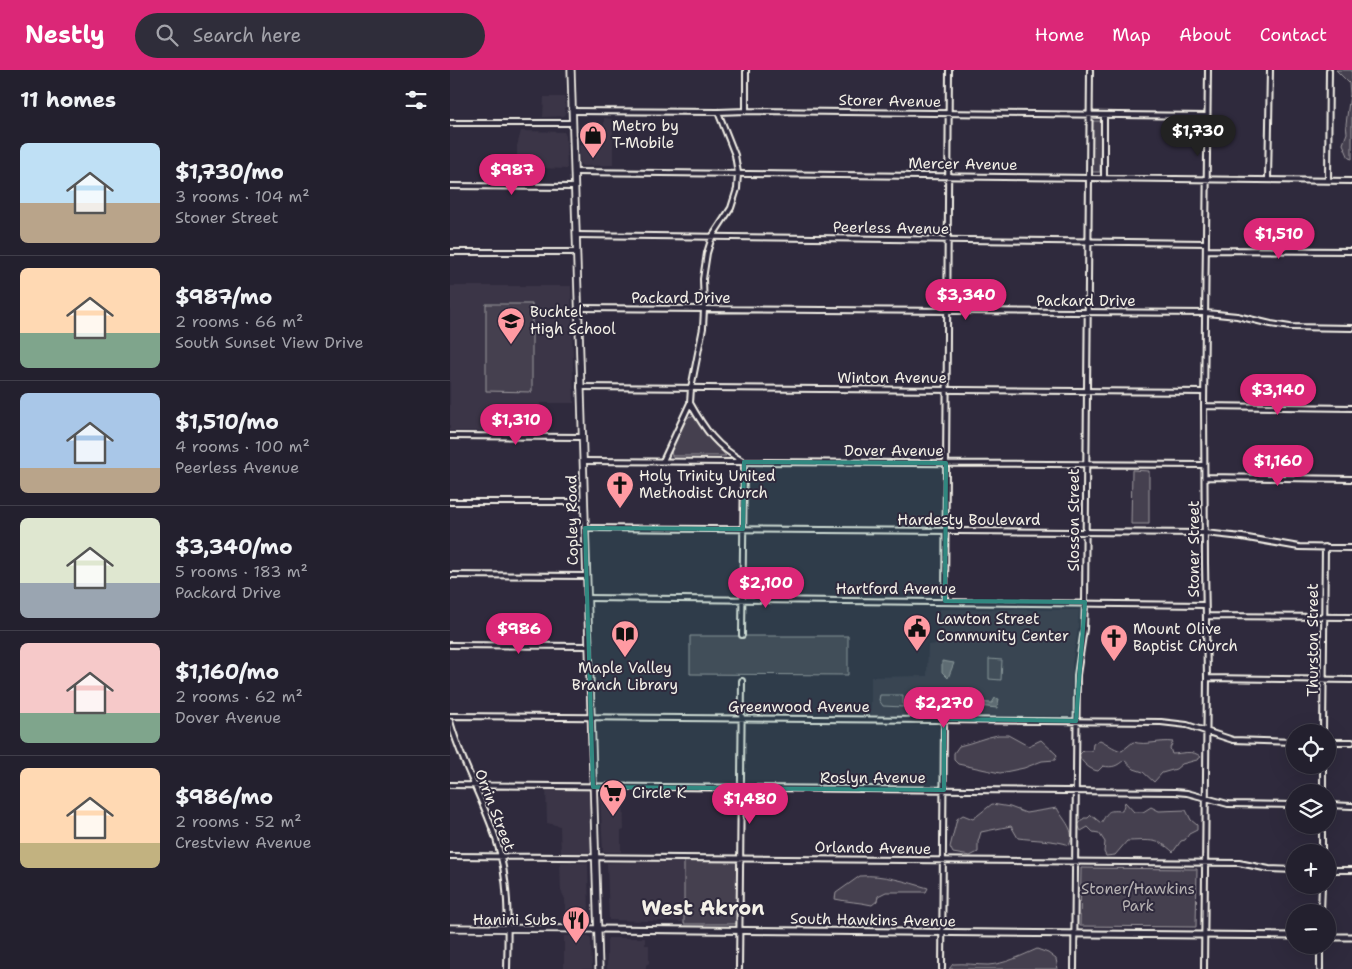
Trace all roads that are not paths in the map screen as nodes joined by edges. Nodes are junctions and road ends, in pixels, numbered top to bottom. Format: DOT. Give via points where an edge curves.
graph roads {
  1 [pos="570,70"];
  2 [pos="746,70"];
  3 [pos="949,70"];
  4 [pos="1090,70"];
  5 [pos="1208,70"];
  6 [pos="1270,70"];
  7 [pos="1329,70"];
  8 [pos="746,110"];
  9 [pos="572,111"];
  10 [pos="718,112"];
  11 [pos="949,113"];
  12 [pos="1089,115"];
  13 [pos="1104,116"];
  14 [pos="1208,116"];
  15 [pos="450,123"];
  16 [pos="572,124"];
  17 [pos="574,172"];
  18 [pos="738,173"];
  19 [pos="948,175"];
  20 [pos="1089,177"];
  21 [pos="1104,177"];
  22 [pos="1207,178"];
  23 [pos="1268,179"];
  24 [pos="1328,180"];
  25 [pos="1352,180"];
  26 [pos="450,186"];
  27 [pos="574,187"];
  28 [pos="576,235"];
  29 [pos="712,237"];
  30 [pos="948,240"];
  31 [pos="1088,242"];
  32 [pos="1206,243"];
  33 [pos="1206,250"];
  34 [pos="1352,251"];
  35 [pos="450,252"];
  36 [pos="576,252"];
  37 [pos="578,308"];
  38 [pos="704,309"];
  39 [pos="948,311"];
  40 [pos="1087,312"];
  41 [pos="1206,314"];
  42 [pos="1352,328"];
  43 [pos="580,387"];
  44 [pos="691,388"];
  45 [pos="947,390"];
  46 [pos="1087,392"];
  47 [pos="1204,392"];
  48 [pos="690,403"];
  49 [pos="1204,406"];
  50 [pos="1352,408"];
  51 [pos="450,436"];
  52 [pos="582,437"];
  53 [pos="583,460"];
  54 [pos="663,461"];
  55 [pos="744,462"];
  56 [pos="946,463"];
  57 [pos="1086,464"];
  58 [pos="1204,465"];
  59 [pos="1204,476"];
  60 [pos="1352,479"];
  61 [pos="450,502"];
  62 [pos="584,502"];
  63 [pos="584,528"];
  64 [pos="743,529"];
  65 [pos="946,531"];
  66 [pos="1086,532"];
  67 [pos="1205,533"];
  68 [pos="1325,547"];
  69 [pos="1352,548"];
  70 [pos="450,575"];
  71 [pos="586,576"];
  72 [pos="587,598"];
  73 [pos="742,600"];
  74 [pos="945,601"];
  75 [pos="1085,602"];
  76 [pos="1205,605"];
  77 [pos="1206,616"];
  78 [pos="1324,616"];
  79 [pos="1352,617"];
  80 [pos="742,635"];
  81 [pos="450,645"];
  82 [pos="588,646"];
  83 [pos="1207,678"];
  84 [pos="1324,679"];
  85 [pos="1352,680"];
  86 [pos="742,681"];
  87 [pos="450,716"];
  88 [pos="590,716"];
  89 [pos="741,718"];
  90 [pos="944,719"];
  91 [pos="450,721"];
  92 [pos="1076,721"];
  93 [pos="1323,724"];
  94 [pos="1206,731"];
  95 [pos="1286,742"];
  96 [pos="1336,742"];
  97 [pos="1352,742"];
  98 [pos="450,785"];
  99 [pos="475,786"];
  100 [pos="593,787"];
  101 [pos="741,788"];
  102 [pos="944,790"];
  103 [pos="1075,791"];
  104 [pos="1205,798"];
  105 [pos="1286,805"];
  106 [pos="1336,805"];
  107 [pos="1352,806"];
  108 [pos="450,856"];
  109 [pos="501,856"];
  110 [pos="595,857"];
  111 [pos="740,858"];
  112 [pos="943,860"];
  113 [pos="1075,862"];
  114 [pos="1204,863"];
  115 [pos="1286,870"];
  116 [pos="1336,870"];
  117 [pos="1352,870"];
  118 [pos="450,928"];
  119 [pos="508,928"];
  120 [pos="598,929"];
  121 [pos="740,930"];
  122 [pos="942,933"];
  123 [pos="1074,934"];
  124 [pos="1204,935"];
  125 [pos="1286,936"];
  126 [pos="1336,937"];
  127 [pos="1352,937"];
  128 [pos="1320,954"];
  129 [pos="507,969"];
  130 [pos="599,969"];
  131 [pos="739,969"];
  132 [pos="942,969"];
  133 [pos="1074,969"];
  134 [pos="1204,969"];
  135 [pos="1320,969"];
  1 -- 9 [label="main road, Copley Road"];
  2 -- 8 [label="street"];
  3 -- 11 [label="street"];
  4 -- 12 [label="street, Slosson Street"];
  5 -- 14 [label="street"];
  6 -- 23 [label="street"];
  7 -- 24 [label="street"];
  8 -- 10 [label="street, Storer Avenue"];
  8 -- 11 [label="street, Storer Avenue"];
  9 -- 10 [label="street, Storer Avenue"];
  9 -- 16 [label="main road, Copley Road"];
  10 -- 18 [label="street" via="734,151"];
  11 -- 12 [label="street, Storer Avenue"];
  11 -- 19 [label="street"];
  12 -- 13 [label="street, Storer Avenue"];
  12 -- 20 [label="street, Slosson Street"];
  13 -- 14 [label="street, Storer Avenue"];
  13 -- 21 [label="street"];
  14 -- 22 [label="street"];
  15 -- 16 [label="street"];
  16 -- 17 [label="main road, Copley Road"];
  17 -- 18 [label="street, Mercer Avenue"];
  17 -- 27 [label="main road, Copley Road"];
  18 -- 19 [label="street, Mercer Avenue"];
  18 -- 29 [label="street" via="731,208"];
  19 -- 20 [label="street, Mercer Avenue"];
  19 -- 30 [label="street"];
  20 -- 21 [label="street, Mercer Avenue"];
  20 -- 31 [label="street, Slosson Street"];
  21 -- 22 [label="street, Mercer Avenue"];
  22 -- 23 [label="street, Mercer Avenue"];
  22 -- 32 [label="street"];
  23 -- 24 [label="street, Mercer Avenue"];
  24 -- 25 [label="street, Mercer Avenue"];
  26 -- 27 [label="street"];
  27 -- 28 [label="main road, Copley Road"];
  28 -- 29 [label="street, Peerless Avenue"];
  28 -- 36 [label="main road, Copley Road"];
  29 -- 30 [label="street, Peerless Avenue"];
  29 -- 38 [label="street" via="703,272"];
  30 -- 31 [label="street, Peerless Avenue"];
  30 -- 39 [label="street"];
  31 -- 32 [label="street, Peerless Avenue"];
  31 -- 40 [label="street, Slosson Street"];
  32 -- 33 [label="street, Stoner Street"];
  33 -- 34 [label="street"];
  33 -- 41 [label="street, Stoner Street"];
  35 -- 36 [label="street"];
  36 -- 37 [label="main road, Copley Road"];
  37 -- 38 [label="street, Packard Drive"];
  37 -- 43 [label="main road, Copley Road"];
  38 -- 39 [label="street, Packard Drive"];
  38 -- 44 [label="street"];
  39 -- 40 [label="street, Packard Drive"];
  39 -- 45 [label="street"];
  40 -- 41 [label="street, Packard Drive"];
  40 -- 46 [label="street, Slosson Street"];
  41 -- 42 [label="street, Packard Drive" via="1237,316 1290,327"];
  41 -- 47 [label="street, Stoner Street"];
  43 -- 44 [label="street, Winton Avenue"];
  43 -- 52 [label="main road, Copley Road"];
  44 -- 45 [label="street, Winton Avenue"];
  44 -- 48 [label="street"];
  45 -- 46 [label="street, Winton Avenue"];
  45 -- 56 [label="street"];
  46 -- 47 [label="street, Winton Avenue"];
  46 -- 57 [label="street, Slosson Street"];
  47 -- 49 [label="street, Stoner Street"];
  48 -- 54 [label="street"];
  48 -- 55 [label="street" via="715,441"];
  49 -- 50 [label="street"];
  49 -- 58 [label="street, Stoner Street"];
  51 -- 52 [label="street"];
  52 -- 53 [label="main road, Copley Road"];
  53 -- 54 [label="street, Dover Avenue"];
  53 -- 62 [label="main road, Copley Road"];
  54 -- 55 [label="street, Dover Avenue"];
  55 -- 56 [label="street, Dover Avenue"];
  55 -- 64 [label="street"];
  56 -- 57 [label="street, Dover Avenue"];
  56 -- 65 [label="street"];
  57 -- 58 [label="street, Dover Avenue"];
  57 -- 66 [label="street, Slosson Street"];
  58 -- 59 [label="street, Stoner Street"];
  59 -- 60 [label="street"];
  59 -- 67 [label="street, Stoner Street"];
  61 -- 62 [label="street"];
  62 -- 63 [label="main road, Copley Road"];
  63 -- 64 [label="street, Hardesty Boulevard"];
  63 -- 71 [label="main road, Copley Road"];
  64 -- 65 [label="street, Hardesty Boulevard"];
  64 -- 73 [label="street"];
  65 -- 66 [label="street, Hardesty Boulevard"];
  65 -- 74 [label="street"];
  66 -- 67 [label="street, Hardesty Boulevard"];
  66 -- 75 [label="street, Slosson Street"];
  67 -- 68 [label="street, Hardesty Boulevard" via="1284,545"];
  67 -- 76 [label="street, Stoner Street"];
  68 -- 69 [label="street, Hardesty Boulevard"];
  68 -- 78 [label="street, Thurston Street"];
  70 -- 71 [label="street"];
  71 -- 72 [label="main road, Copley Road"];
  72 -- 73 [label="street, Hartford Avenue"];
  72 -- 82 [label="main road, Copley Road"];
  73 -- 74 [label="street, Hartford Avenue"];
  73 -- 80 [label="street"];
  74 -- 75 [label="street, Hartford Avenue"];
  75 -- 76 [label="street, Hartford Avenue"];
  75 -- 92 [label="street, Slosson Street"];
  76 -- 77 [label="street, Stoner Street"];
  77 -- 78 [label="street"];
  77 -- 83 [label="street, Stoner Street"];
  78 -- 79 [label="street"];
  78 -- 84 [label="street, Thurston Street"];
  81 -- 82 [label="street"];
  82 -- 88 [label="main road, Copley Road"];
  83 -- 84 [label="street"];
  83 -- 94 [label="street, Stoner Street"];
  84 -- 85 [label="street"];
  84 -- 93 [label="street, Thurston Street"];
  86 -- 89 [label="street"];
  87 -- 88 [label="street, Greenwood Avenue"];
  88 -- 89 [label="street, Greenwood Avenue"];
  88 -- 100 [label="main road, Copley Road"];
  89 -- 90 [label="street, Greenwood Avenue"];
  89 -- 101 [label="street"];
  90 -- 92 [label="street, Greenwood Avenue"];
  90 -- 102 [label="street"];
  91 -- 99 [label="street, Orrin Street"];
  92 -- 94 [label="street, Greenwood Avenue" via="1176,723"];
  92 -- 103 [label="street, Slosson Street"];
  94 -- 95 [label="street, Greenwood Avenue" via="1240,740"];
  94 -- 104 [label="street, Stoner Street"];
  96 -- 97 [label="street"];
  98 -- 99 [label="street, Roslyn Avenue"];
  99 -- 100 [label="street, Roslyn Avenue"];
  99 -- 109 [label="street, Orrin Street"];
  100 -- 101 [label="street, Roslyn Avenue"];
  100 -- 110 [label="main road, Copley Road"];
  101 -- 102 [label="street, Roslyn Avenue"];
  101 -- 111 [label="street"];
  102 -- 103 [label="street, Roslyn Avenue"];
  102 -- 112 [label="street"];
  103 -- 104 [label="street, Roslyn Avenue" via="1175,792"];
  103 -- 113 [label="street, Slosson Street"];
  104 -- 105 [label="street, Roslyn Avenue" via="1228,804"];
  104 -- 114 [label="street, Stoner Street"];
  106 -- 107 [label="street"];
  108 -- 109 [label="street, Orlando Avenue"];
  109 -- 110 [label="street, Orlando Avenue"];
  109 -- 119 [label="street, Orrin Street"];
  110 -- 111 [label="street, Orlando Avenue"];
  110 -- 120 [label="main road, Copley Road"];
  111 -- 112 [label="street, Orlando Avenue"];
  111 -- 121 [label="street"];
  112 -- 113 [label="street, Orlando Avenue"];
  112 -- 122 [label="street"];
  113 -- 114 [label="street, Orlando Avenue"];
  113 -- 123 [label="street, Slosson Street"];
  114 -- 115 [label="street, Orlando Avenue" via="1239,863"];
  114 -- 124 [label="street, Stoner Street"];
  116 -- 117 [label="street"];
  118 -- 119 [label="main road, South Hawkins Avenue"];
  119 -- 120 [label="main road, South Hawkins Avenue"];
  119 -- 129 [label="street, Orrin Street"];
  120 -- 121 [label="street, South Hawkins Avenue"];
  120 -- 130 [label="main road, Copley Road"];
  121 -- 122 [label="street, South Hawkins Avenue"];
  121 -- 131 [label="street"];
  122 -- 123 [label="street, South Hawkins Avenue"];
  122 -- 132 [label="street"];
  123 -- 124 [label="street, South Hawkins Avenue"];
  123 -- 133 [label="street, Slosson Street"];
  124 -- 125 [label="street, South Hawkins Avenue"];
  124 -- 134 [label="street, Stoner Street"];
  126 -- 127 [label="street"];
  128 -- 135 [label="street"];
}
